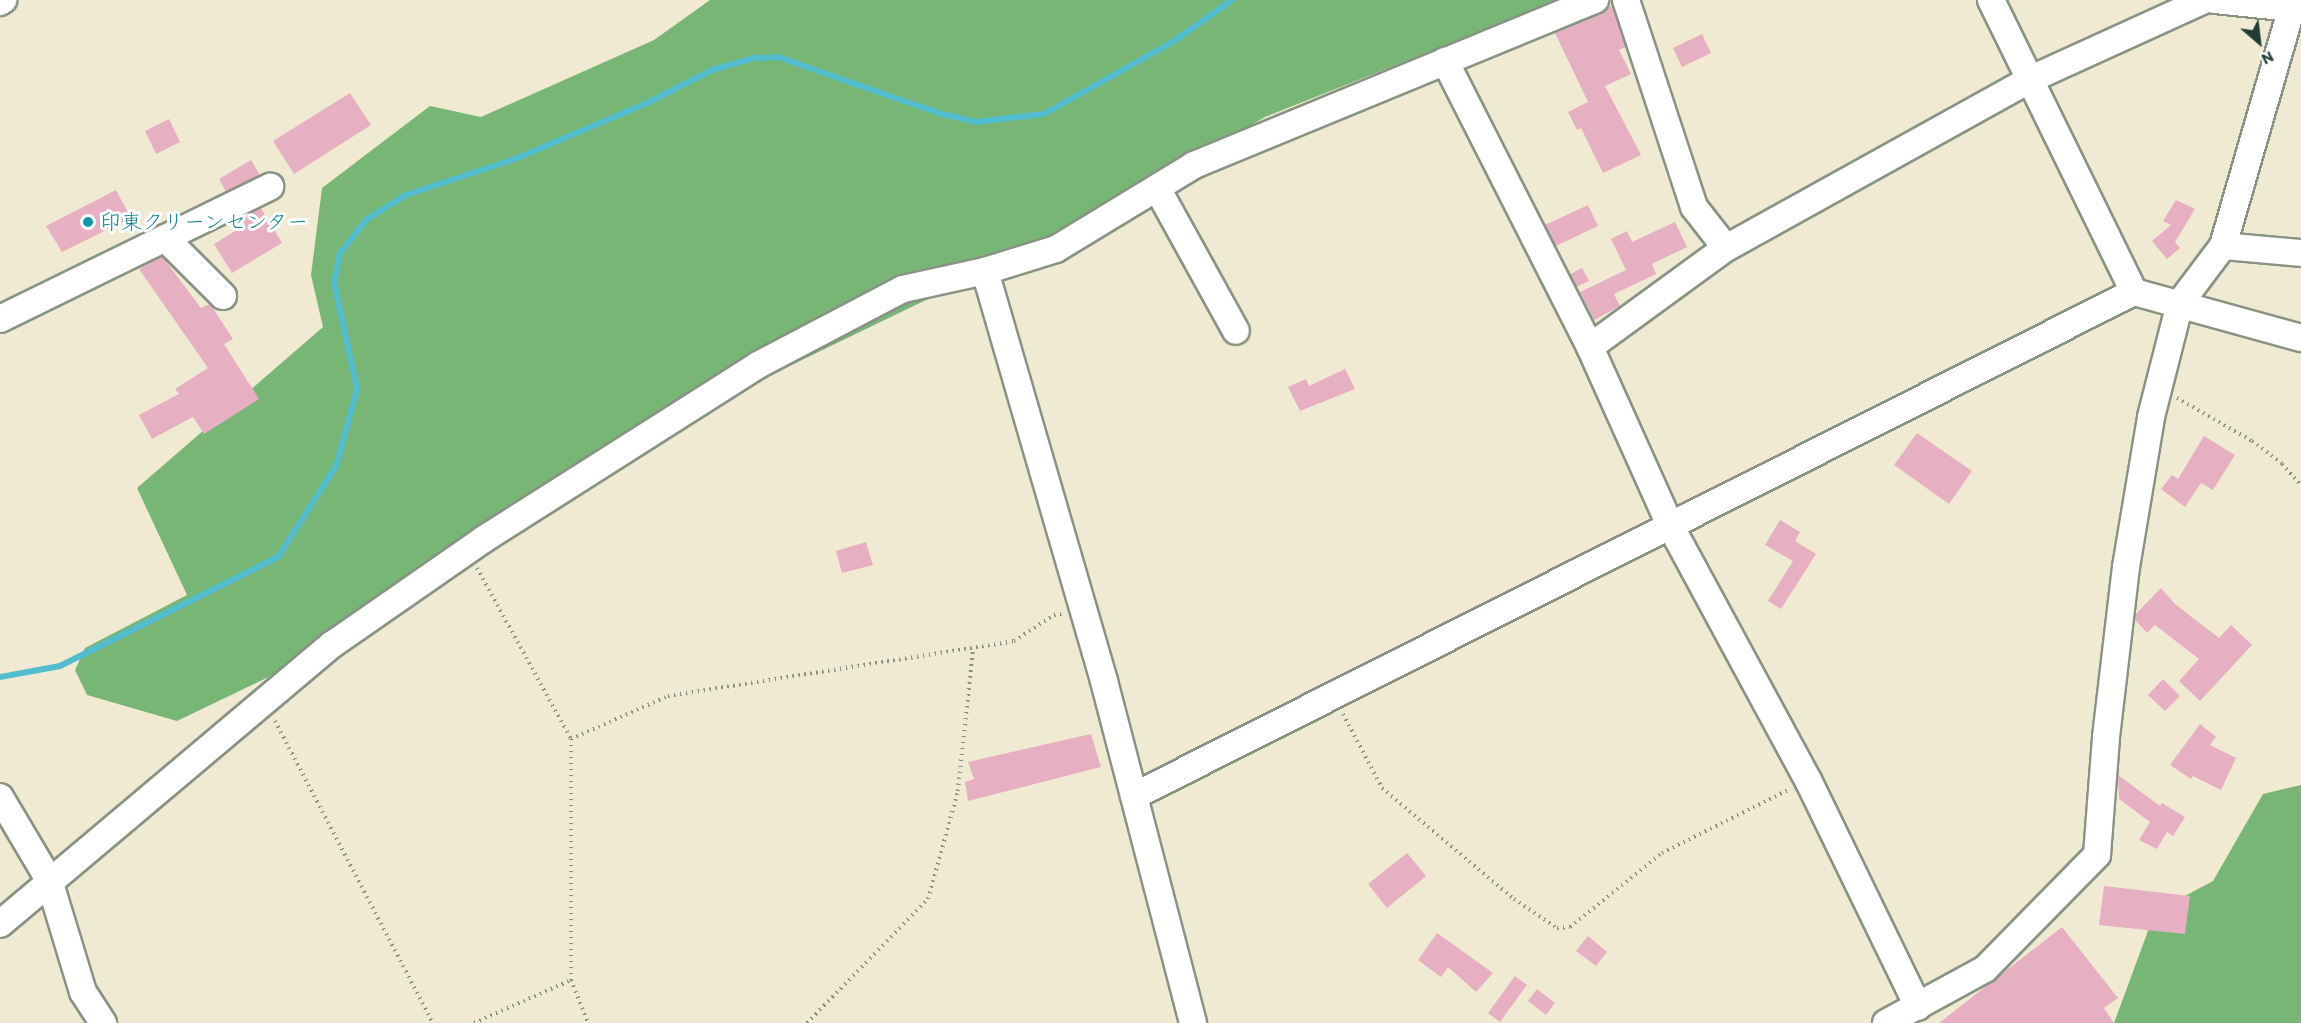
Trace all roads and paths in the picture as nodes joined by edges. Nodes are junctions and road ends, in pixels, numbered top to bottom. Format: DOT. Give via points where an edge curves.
graph roads {
  1 [pos="1595,0"];
  2 [pos="1626,0"];
  3 [pos="1992,0"];
  4 [pos="2204,0"];
  5 [pos="2215,0"];
  6 [pos="2296,5"];
  7 [pos="1445,62"];
  8 [pos="2031,79"];
  9 [pos="270,187"];
  10 [pos="1157,188"];
  11 [pos="165,238"];
  12 [pos="2223,246"];
  13 [pos="1726,248"];
  14 [pos="2301,253"];
  15 [pos="985,271"];
  16 [pos="2134,292"];
  17 [pos="223,296"];
  18 [pos="2180,303"];
  19 [pos="0,319"];
  20 [pos="1236,331"];
  21 [pos="2301,338"];
  22 [pos="1590,347"];
  23 [pos="2159,387"];
  24 [pos="2301,485"];
  25 [pos="1670,525"];
  26 [pos="475,566"];
  27 [pos="1084,612"];
  28 [pos="973,650"];
  29 [pos="1334,697"];
  30 [pos="264,700"];
  31 [pos="571,739"];
  32 [pos="1808,780"];
  33 [pos="1134,796"];
  34 [pos="3,810"];
  35 [pos="49,880"];
  36 [pos="0,924"];
  37 [pos="571,980"];
  38 [pos="1918,1007"];
  39 [pos="103,1023"];
  40 [pos="433,1023"];
  41 [pos="474,1023"];
  42 [pos="588,1023"];
  43 [pos="807,1023"];
  44 [pos="1193,1023"];
  45 [pos="1886,1023"];
  1 -- 7 [label="street"];
  2 -- 13 [label="street" via="1694,207"];
  3 -- 8 [label="street"];
  4 -- 8 [label="street"];
  5 -- 6 [label="street"];
  6 -- 12 [label="street"];
  7 -- 10 [label="street" via="1194,165"];
  7 -- 22 [label="street"];
  8 -- 13 [label="street"];
  8 -- 16 [label="street"];
  9 -- 11 [label="street"];
  10 -- 15 [label="street" via="1056,249"];
  10 -- 20 [label="street"];
  11 -- 17 [label="street"];
  11 -- 19 [label="street"];
  12 -- 14 [label="street"];
  12 -- 18 [label="street"];
  13 -- 22 [label="street"];
  15 -- 27 [label="street"];
  15 -- 30 [label="street" via="903,289 758,365 484,539 333,644"];
  16 -- 18 [label="street"];
  16 -- 25 [label="street"];
  18 -- 21 [label="street"];
  18 -- 23 [label="street"];
  22 -- 25 [label="street"];
  23 -- 24 [label="path" via="2252,441"];
  23 -- 38 [label="street" via="2126,567 2097,855 1986,969"];
  25 -- 29 [label="street"];
  25 -- 32 [label="street"];
  26 -- 31 [label="path"];
  27 -- 28 [label="path" via="1054,615 1014,641"];
  27 -- 33 [label="street"];
  28 -- 31 [label="path" via="668,696"];
  28 -- 43 [label="path" via="958,791 928,899"];
  29 -- 32 [label="path" via="1382,788 1514,899 1557,928 1570,927 1662,853"];
  29 -- 33 [label="street"];
  30 -- 35 [label="street" via="100,843"];
  30 -- 40 [label="path"];
  31 -- 37 [label="path"];
  32 -- 38 [label="street"];
  33 -- 44 [label="street"];
  34 -- 35 [label="street"];
  35 -- 36 [label="street"];
  35 -- 39 [label="street" via="83,992"];
  37 -- 41 [label="path"];
  37 -- 42 [label="path"];
  38 -- 45 [label="street"];
}
